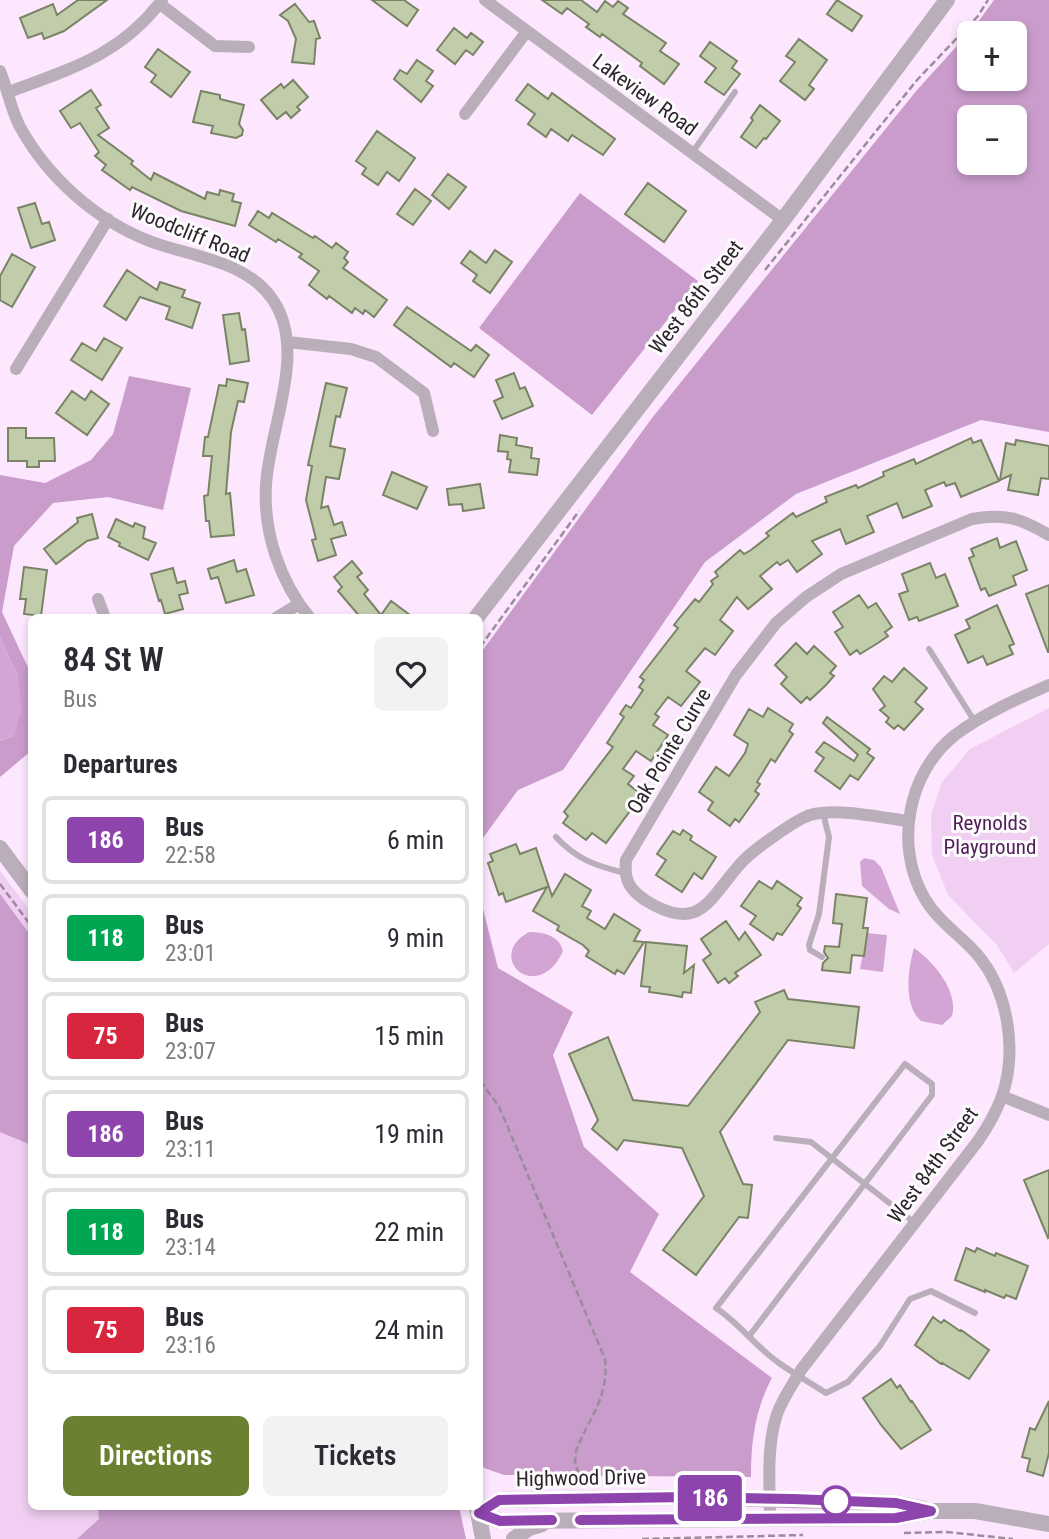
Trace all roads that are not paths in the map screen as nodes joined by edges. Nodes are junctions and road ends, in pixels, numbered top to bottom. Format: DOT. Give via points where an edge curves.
graph roads {
  1 [pos="485,0"];
  2 [pos="946,1"];
  3 [pos="161,2"];
  4 [pos="527,32"];
  5 [pos="249,47"];
  6 [pos="0,71"];
  7 [pos="9,92"];
  8 [pos="735,92"];
  9 [pos="465,114"];
  10 [pos="692,153"];
  11 [pos="108,219"];
  12 [pos="783,220"];
  13 [pos="288,342"];
  14 [pos="16,369"];
  15 [pos="433,431"];
  16 [pos="1049,534"];
  17 [pos="98,599"];
  18 [pos="299,604"];
  19 [pos="104,614"];
  20 [pos="283,614"];
  21 [pos="307,614"];
  22 [pos="479,614"];
  23 [pos="929,649"];
  24 [pos="1049,685"];
  25 [pos="975,722"];
  26 [pos="823,813"];
  27 [pos="909,821"];
  28 [pos="556,837"];
  29 [pos="0,848"];
  30 [pos="625,873"];
  31 [pos="28,886"];
  32 [pos="822,957"];
  33 [pos="1002,1096"];
  34 [pos="1049,1115"];
  35 [pos="776,1138"];
  36 [pos="832,1159"];
  37 [pos="865,1184"];
  38 [pos="915,1223"];
  39 [pos="975,1313"];
  40 [pos="750,1335"];
  41 [pos="799,1375"];
  42 [pos="770,1499"];
  43 [pos="483,1507"];
  44 [pos="477,1510"];
  45 [pos="931,1511"];
  46 [pos="770,1519"];
  47 [pos="552,1520"];
  48 [pos="1049,1524"];
  49 [pos="483,1539"];
  50 [pos="514,1539"];
  1 -- 4 [label="street, Lakeview Road"];
  2 -- 12 [label="street, West 86th Street"];
  3 -- 5 [label="street" via="215,46"];
  3 -- 7 [label="street" via="122,42 100,56"];
  4 -- 9 [label="street"];
  4 -- 10 [label="street, Lakeview Road"];
  6 -- 7 [label="street, Woodcliff Road"];
  7 -- 11 [label="street, Woodcliff Road" via="18,123 37,153 60,182"];
  8 -- 10 [label="lane"];
  10 -- 12 [label="street, Lakeview Road"];
  11 -- 13 [label="street, Woodcliff Road" via="149,240 241,271 259,283 284,320"];
  11 -- 14 [label="street"];
  12 -- 22 [label="street, West 86th Street"];
  13 -- 15 [label="street" via="351,349 376,357 424,393"];
  13 -- 18 [label="street, Woodcliff Road" via="266,486 267,519 274,550"];
  16 -- 30 [label="street, Oak Pointe Curve" via="1008,517 972,519 841,574 806,597 776,623 736,675 626,860"];
  17 -- 19 [label="street"];
  18 -- 20 [label="street"];
  18 -- 21 [label="street, Woodcliff Road"];
  23 -- 25 [label="lane"];
  24 -- 25 [label="street, West 84th Street"];
  25 -- 27 [label="street, West 84th Street" via="953,737 925,772"];
  26 -- 27 [label="street"];
  26 -- 30 [label="street" via="802,818 744,859 712,901 690,913 663,911 636,894"];
  26 -- 32 [label="lane" via="829,837 819,914 809,944 810,950"];
  27 -- 33 [label="street, West 84th Street" via="910,855 926,900 977,955 1003,1006 1009,1062"];
  28 -- 30 [label="lane" via="595,866"];
  29 -- 31 [label="street"];
  33 -- 34 [label="street"];
  33 -- 38 [label="street, West 84th Street" via="978,1141"];
  35 -- 36 [label="lane" via="811,1143"];
  36 -- 37 [label="lane"];
  36 -- 37 [label="lane" via="905,1064 914,1070 932,1084 932,1095"];
  36 -- 40 [label="lane" via="716,1308"];
  37 -- 38 [label="lane"];
  37 -- 40 [label="lane"];
  38 -- 41 [label="street, West 84th Street"];
  39 -- 41 [label="lane" via="932,1291 910,1299 880,1346 848,1382 827,1393"];
  40 -- 41 [label="lane" via="778,1363"];
  41 -- 42 [label="street, West 84th Street" via="778,1413 772,1437"];
  42 -- 43 [label="street, Highwood Drive" via="499,1500"];
  42 -- 45 [label="street, Highwood Drive" via="896,1503"];
  42 -- 46 [label="street, West 84th Street"];
  44 -- 47 [label="street, Highwood Drive" via="500,1521"];
  44 -- 49 [label="street"];
  45 -- 46 [label="street, Highwood Drive" via="896,1518"];
  45 -- 48 [label="street, Highwood Drive" via="975,1511"];
  46 -- 47 [label="street, Highwood Drive"];
  47 -- 50 [label="street"];
}
